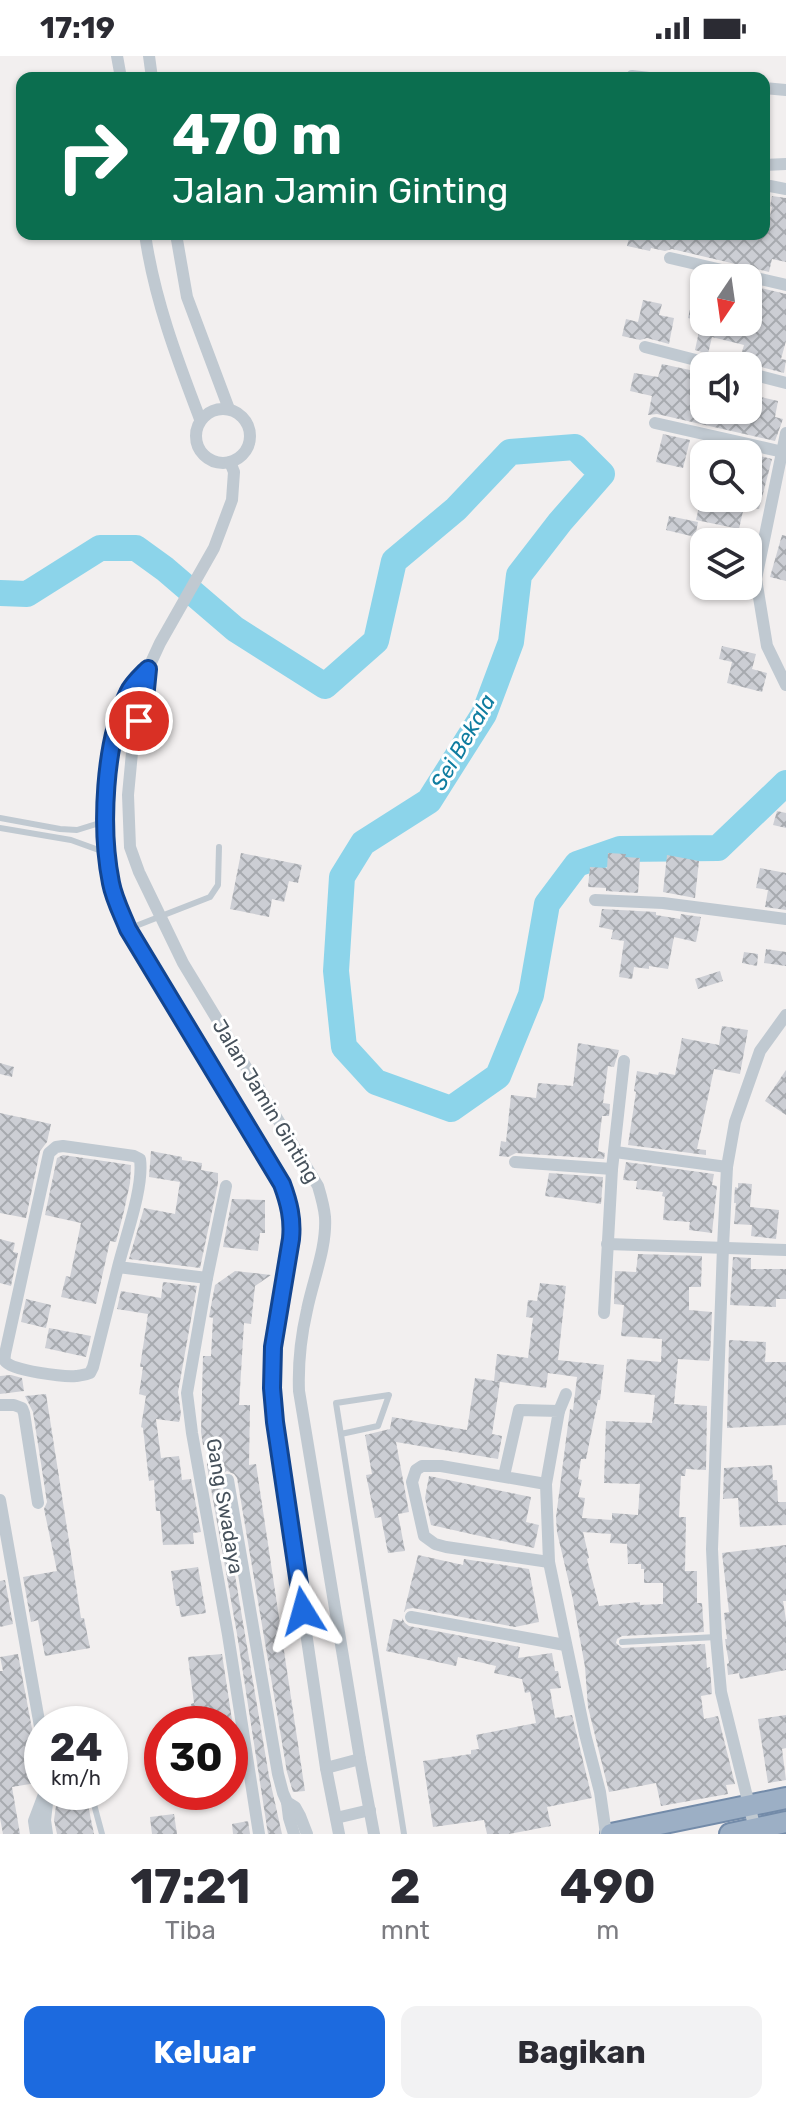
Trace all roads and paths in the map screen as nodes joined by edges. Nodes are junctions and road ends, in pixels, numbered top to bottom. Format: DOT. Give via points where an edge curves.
graph roads {
  1 [pos="146,240"];
  2 [pos="177,240"];
  3 [pos="670,258"];
  4 [pos="786,285"];
  5 [pos="645,347"];
  6 [pos="690,359"];
  7 [pos="762,377"];
  8 [pos="786,383"];
  9 [pos="229,409"];
  10 [pos="200,419"];
  11 [pos="655,423"];
  12 [pos="786,433"];
  13 [pos="783,452"];
  14 [pos="230,462"];
  15 [pos="148,669"];
  16 [pos="786,685"];
  17 [pos="0,818"];
  18 [pos="106,821"];
  19 [pos="0,828"];
  20 [pos="219,847"];
  21 [pos="107,853"];
  22 [pos="595,900"];
  23 [pos="160,916"];
  24 [pos="786,919"];
  25 [pos="128,929"];
  26 [pos="786,1015"];
  27 [pos="624,1061"];
  28 [pos="615,1152"];
  29 [pos="515,1162"];
  30 [pos="727,1167"];
  31 [pos="612,1169"];
  32 [pos="226,1186"];
  33 [pos="607,1244"];
  34 [pos="723,1247"];
  35 [pos="786,1250"];
  36 [pos="118,1267"];
  37 [pos="207,1278"];
  38 [pos="604,1313"];
  39 [pos="566,1394"];
  40 [pos="0,1405"];
  41 [pos="559,1411"];
  42 [pos="341,1434"];
  43 [pos="504,1476"];
  44 [pos="228,1480"];
  45 [pos="546,1484"];
  46 [pos="0,1500"];
  47 [pos="38,1503"];
  48 [pos="549,1562"];
  49 [pos="411,1617"];
  50 [pos="716,1637"];
  51 [pos="622,1642"];
  52 [pos="565,1645"];
  53 [pos="36,1706"];
  54 [pos="360,1759"];
  55 [pos="326,1768"];
  56 [pos="786,1798"];
  57 [pos="287,1802"];
  58 [pos="750,1805"];
  59 [pos="39,1810"];
  60 [pos="46,1810"];
  61 [pos="96,1810"];
  62 [pos="370,1810"];
  63 [pos="336,1818"];
  64 [pos="786,1822"];
  65 [pos="755,1829"];
  66 [pos="36,1834"];
  67 [pos="47,1834"];
  68 [pos="102,1834"];
  69 [pos="259,1834"];
  70 [pos="294,1834"];
  71 [pos="307,1834"];
  72 [pos="339,1834"];
  73 [pos="374,1834"];
  74 [pos="404,1834"];
  75 [pos="609,1834"];
  76 [pos="730,1834"];
  1 -- 10 [label="street" via="173,348"];
  2 -- 9 [label="street" via="187,297"];
  3 -- 4 [label="street"];
  5 -- 6 [label="street"];
  7 -- 8 [label="street"];
  9 -- 10 [label="street" via="218,408"];
  9 -- 14 [label="street" via="243,417 250,432 247,449"];
  10 -- 14 [label="street" via="198,449 214,462"];
  11 -- 13 [label="street"];
  12 -- 13 [label="street"];
  13 -- 16 [label="street" via="756,579 767,646"];
  14 -- 15 [label="street, Jalan Jamin Ginting" via="232,500 214,548"];
  15 -- 18 [label="street, Jalan Jamin Ginting" via="129,690 113,738"];
  15 -- 23 [label="street, Jalan Jamin Ginting" via="133,742 130,847"];
  17 -- 18 [label="lane" via="77,830"];
  18 -- 21 [label="street, Jalan Jamin Ginting"];
  19 -- 21 [label="lane" via="71,840"];
  20 -- 23 [label="lane" via="214,893"];
  21 -- 25 [label="street, Jalan Jamin Ginting" via="111,885"];
  22 -- 24 [label="street"];
  23 -- 25 [label="lane"];
  23 -- 54 [label="street, Jalan Jamin Ginting" via="318,1186 323,1204 324,1234 306,1314 299,1391"];
  25 -- 55 [label="street, Jalan Jamin Ginting" via="290,1204 291,1239 273,1347 272,1388"];
  26 -- 30 [label="street" via="760,1051 735,1122"];
  27 -- 28 [label="street"];
  28 -- 30 [label="street"];
  28 -- 31 [label="street"];
  29 -- 31 [label="street"];
  30 -- 34 [label="street"];
  31 -- 33 [label="street"];
  32 -- 37 [label="street, Gang Swadaya"];
  33 -- 34 [label="street"];
  33 -- 38 [label="street"];
  34 -- 35 [label="street"];
  34 -- 50 [label="street" via="712,1549"];
  36 -- 36 [label="street" via="140,1159 56,1147 49,1153 5,1361 49,1374 90,1373"];
  36 -- 37 [label="street"];
  37 -- 69 [label="street, Gang Swadaya" via="187,1393"];
  39 -- 41 [label="street"];
  40 -- 47 [label="street" via="14,1405 24,1413"];
  41 -- 43 [label="street" via="518,1412"];
  41 -- 45 [label="street"];
  42 -- 42 [label="lane" via="336,1403 389,1395 378,1426"];
  42 -- 74 [label="lane"];
  43 -- 45 [label="street"];
  43 -- 48 [label="street" via="428,1465 416,1470 412,1482 424,1536 446,1547"];
  44 -- 57 [label="street"];
  45 -- 48 [label="street"];
  46 -- 53 [label="street"];
  48 -- 52 [label="street"];
  49 -- 52 [label="street"];
  50 -- 51 [label="lane"];
  50 -- 58 [label="street" via="721,1692"];
  52 -- 75 [label="street"];
  54 -- 55 [label="street"];
  54 -- 62 [label="street, Jalan Jamin Ginting"];
  55 -- 63 [label="street, Jalan Jamin Ginting"];
  56 -- 58 [label="highway"];
  57 -- 70 [label="street"];
  57 -- 71 [label="street" via="295,1807"];
  58 -- 65 [label="street"];
  58 -- 75 [label="highway"];
  59 -- 66 [label="street"];
  60 -- 67 [label="street"];
  61 -- 68 [label="lane"];
  62 -- 63 [label="street"];
  62 -- 73 [label="street, Jalan Jamin Ginting"];
  63 -- 72 [label="street, Jalan Jamin Ginting"];
  64 -- 65 [label="highway"];
  65 -- 76 [label="highway"];
}
